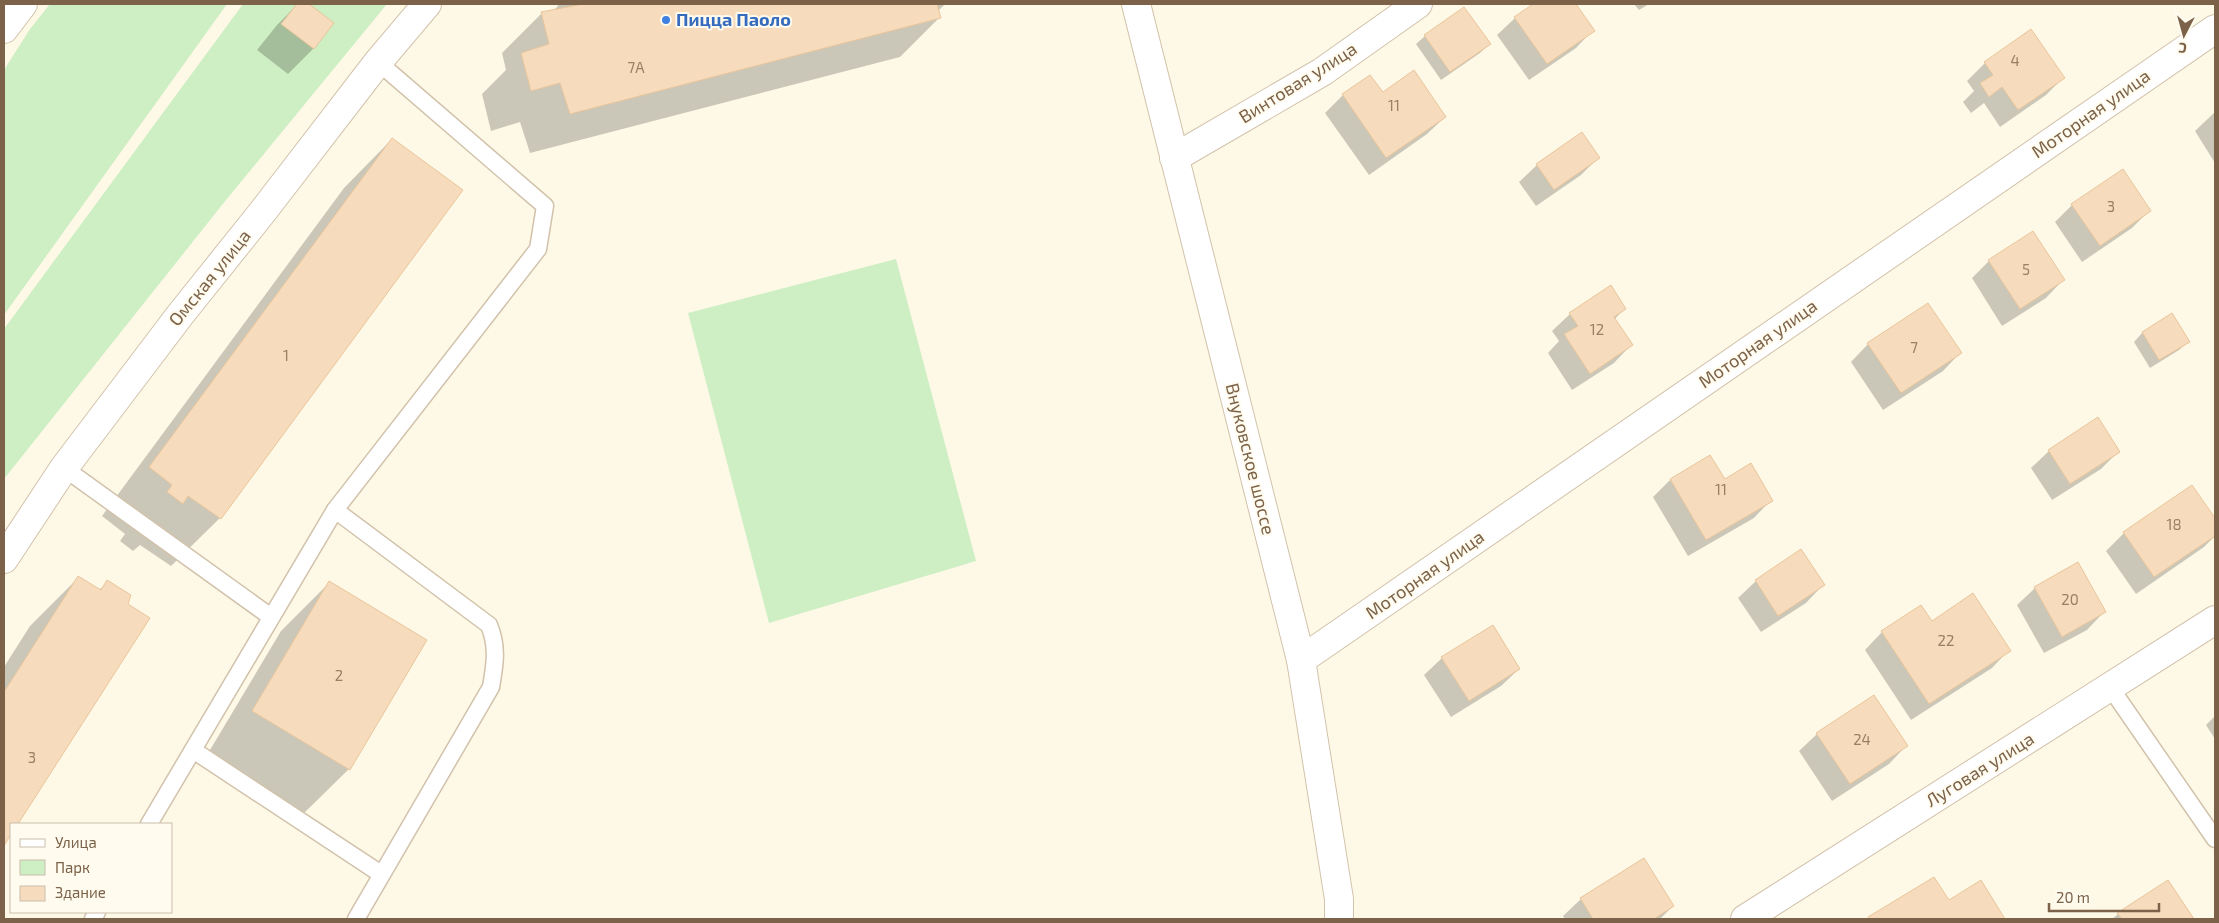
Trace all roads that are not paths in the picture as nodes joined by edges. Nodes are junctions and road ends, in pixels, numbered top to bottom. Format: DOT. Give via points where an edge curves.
graph roads {
  1 [pos="22,4"];
  2 [pos="427,4"];
  3 [pos="1136,4"];
  4 [pos="1418,4"];
  5 [pos="2215,29"];
  6 [pos="4,30"];
  7 [pos="378,62"];
  8 [pos="1174,158"];
  9 [pos="64,468"];
  10 [pos="335,510"];
  11 [pos="4,559"];
  12 [pos="271,617"];
  13 [pos="2215,620"];
  14 [pos="1301,660"];
  15 [pos="2110,687"];
  16 [pos="193,750"];
  17 [pos="150,823"];
  18 [pos="2215,839"];
  19 [pos="380,874"];
  20 [pos="356,919"];
  21 [pos="1339,919"];
  22 [pos="1745,919"];
  1 -- 6 [label="street"];
  2 -- 7 [label="street, Омская улица"];
  3 -- 8 [label="street, Внуковское шоссе"];
  4 -- 8 [label="street, Винтовая улица" via="1322,72"];
  5 -- 14 [label="street, Моторная улица"];
  7 -- 9 [label="street, Омская улица"];
  7 -- 10 [label="lane" via="546,206 538,249"];
  8 -- 14 [label="street, Внуковское шоссе"];
  9 -- 11 [label="street, Омская улица"];
  9 -- 12 [label="lane"];
  10 -- 12 [label="lane"];
  10 -- 19 [label="lane" via="489,625 496,641 491,687"];
  12 -- 16 [label="lane"];
  13 -- 15 [label="street, Луговая улица"];
  14 -- 21 [label="street, Внуковское шоссе" via="1339,899"];
  15 -- 18 [label="lane"];
  15 -- 22 [label="street, Луговая улица"];
  16 -- 17 [label="lane"];
  16 -- 19 [label="lane"];
  19 -- 20 [label="lane"];
}
